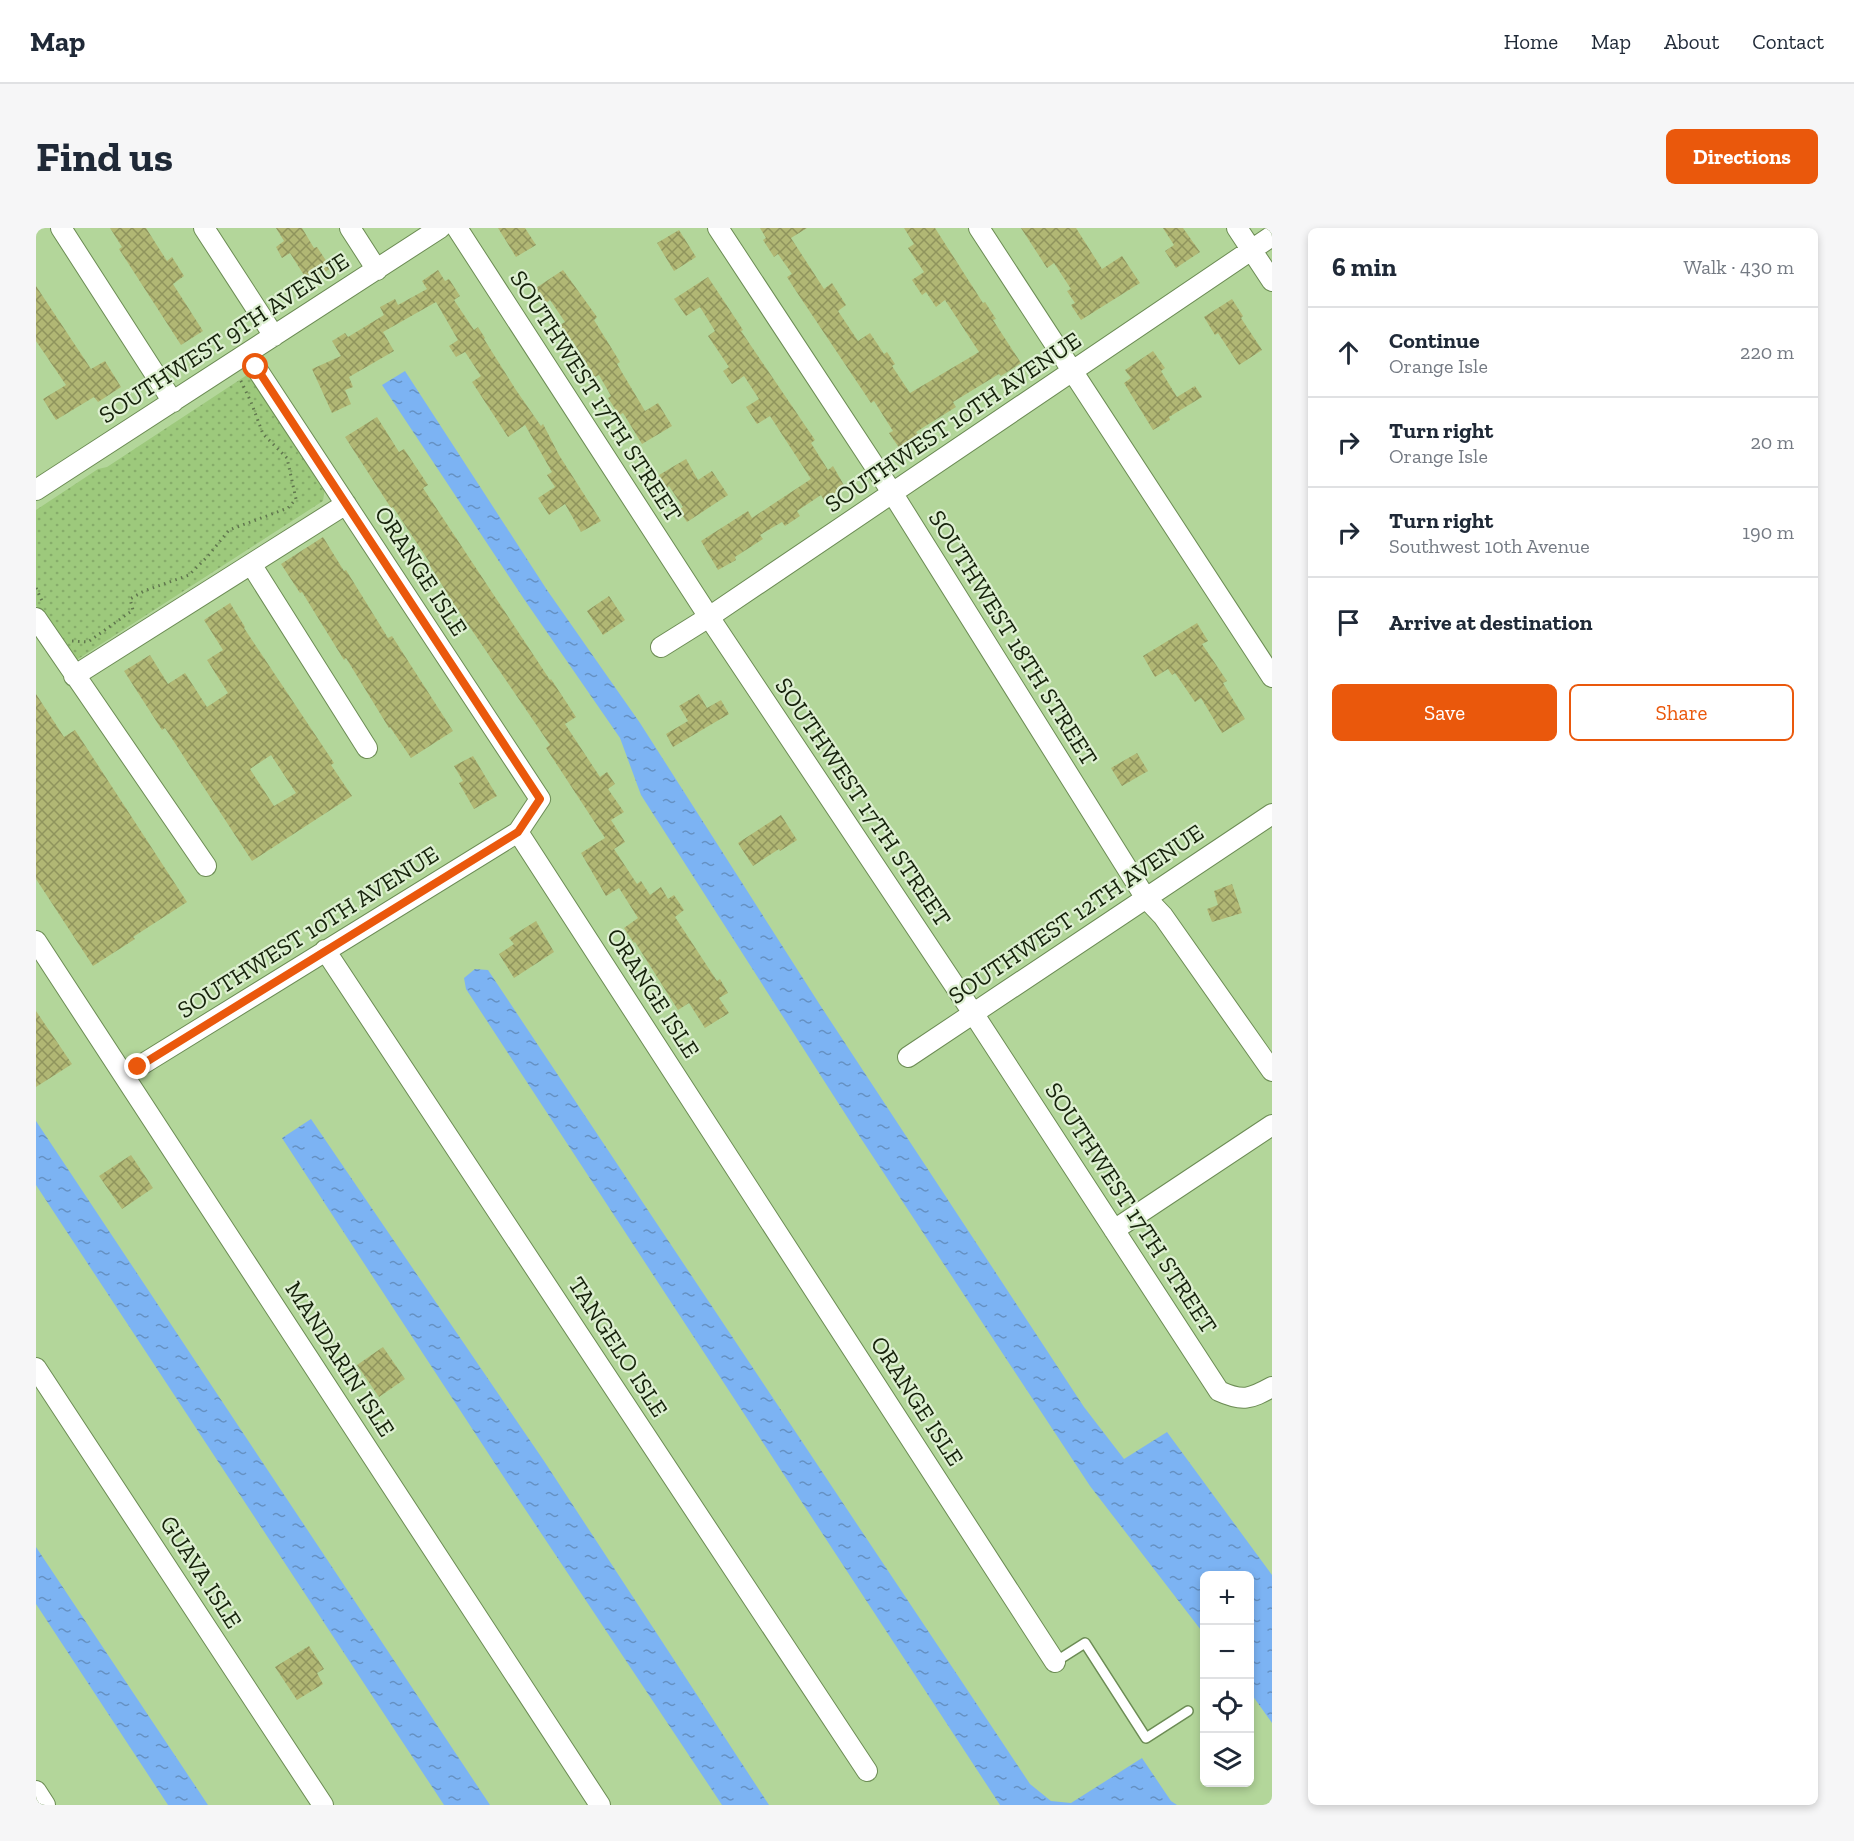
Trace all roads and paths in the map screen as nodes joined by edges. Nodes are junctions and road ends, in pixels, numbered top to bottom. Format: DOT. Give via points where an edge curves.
graph roads {
  1 [pos="61,228"];
  2 [pos="204,228"];
  3 [pos="350,228"];
  4 [pos="440,228"];
  5 [pos="457,228"];
  6 [pos="718,228"];
  7 [pos="979,228"];
  8 [pos="1237,228"];
  9 [pos="1272,236"];
  10 [pos="1251,250"];
  11 [pos="377,270"];
  12 [pos="1272,281"];
  13 [pos="274,336"];
  14 [pos="247,354"];
  15 [pos="1073,372"];
  16 [pos="240,379"];
  17 [pos="173,402"];
  18 [pos="36,490"];
  19 [pos="893,494"];
  20 [pos="346,504"];
  21 [pos="251,564"];
  22 [pos="36,588"];
  23 [pos="41,612"];
  24 [pos="709,617"];
  25 [pos="69,641"];
  26 [pos="661,647"];
  27 [pos="74,676"];
  28 [pos="1272,677"];
  29 [pos="367,748"];
  30 [pos="1272,813"];
  31 [pos="518,832"];
  32 [pos="206,866"];
  33 [pos="1145,897"];
  34 [pos="36,941"];
  35 [pos="326,950"];
  36 [pos="973,1013"];
  37 [pos="908,1057"];
  38 [pos="1272,1071"];
  39 [pos="125,1075"];
  40 [pos="1272,1125"];
  41 [pos="1114,1230"];
  42 [pos="36,1368"];
  43 [pos="1272,1387"];
  44 [pos="1055,1662"];
  45 [pos="1188,1711"];
  46 [pos="867,1771"];
  47 [pos="36,1791"];
  48 [pos="45,1805"];
  49 [pos="323,1805"];
  50 [pos="600,1805"];
  1 -- 17 [label="street"];
  2 -- 13 [label="street"];
  3 -- 11 [label="street"];
  4 -- 11 [label="street, SOUTHWEST 9TH AVENUE"];
  5 -- 24 [label="street, SOUTHWEST 17TH STREET"];
  6 -- 19 [label="street, SOUTHWEST 18TH STREET"];
  7 -- 15 [label="street"];
  8 -- 10 [label="street"];
  9 -- 10 [label="street, SOUTHWEST 10TH AVENUE"];
  10 -- 12 [label="street"];
  10 -- 15 [label="street, SOUTHWEST 10TH AVENUE"];
  11 -- 13 [label="street, SOUTHWEST 9TH AVENUE"];
  13 -- 14 [label="street, SOUTHWEST 9TH AVENUE"];
  14 -- 17 [label="street, SOUTHWEST 9TH AVENUE"];
  14 -- 20 [label="street, ORANGE ISLE"];
  15 -- 19 [label="street, SOUTHWEST 10TH AVENUE"];
  15 -- 28 [label="street"];
  16 -- 25 [label="path" via="263,434 287,458 296,499 288,508 229,530 189,575 130,599 133,610 88,642"];
  17 -- 18 [label="street, SOUTHWEST 9TH AVENUE"];
  19 -- 24 [label="street, SOUTHWEST 10TH AVENUE"];
  19 -- 33 [label="street, SOUTHWEST 18TH STREET"];
  20 -- 21 [label="street"];
  20 -- 31 [label="street, ORANGE ISLE" via="540,799"];
  21 -- 27 [label="street"];
  21 -- 29 [label="street"];
  22 -- 23 [label="path"];
  23 -- 27 [label="street"];
  24 -- 26 [label="street, SOUTHWEST 10TH AVENUE"];
  24 -- 36 [label="street, SOUTHWEST 17TH STREET"];
  27 -- 32 [label="street"];
  30 -- 33 [label="street, SOUTHWEST 12TH AVENUE"];
  31 -- 35 [label="street, SOUTHWEST 10TH AVENUE"];
  31 -- 44 [label="street, ORANGE ISLE"];
  33 -- 36 [label="street, SOUTHWEST 12TH AVENUE"];
  33 -- 38 [label="street, SOUTHWEST 18TH STREET" via="1163,916"];
  34 -- 39 [label="street, MANDARIN ISLE"];
  35 -- 39 [label="street, SOUTHWEST 10TH AVENUE"];
  35 -- 46 [label="street, TANGELO ISLE"];
  36 -- 37 [label="street, SOUTHWEST 12TH AVENUE"];
  36 -- 41 [label="street, SOUTHWEST 17TH STREET"];
  39 -- 50 [label="street, MANDARIN ISLE"];
  40 -- 41 [label="street"];
  41 -- 43 [label="street, SOUTHWEST 17TH STREET" via="1219,1391 1233,1397 1253,1398"];
  42 -- 49 [label="street, GUAVA ISLE"];
  44 -- 45 [label="lane" via="1084,1643 1146,1738"];
  47 -- 48 [label="street"];
}
